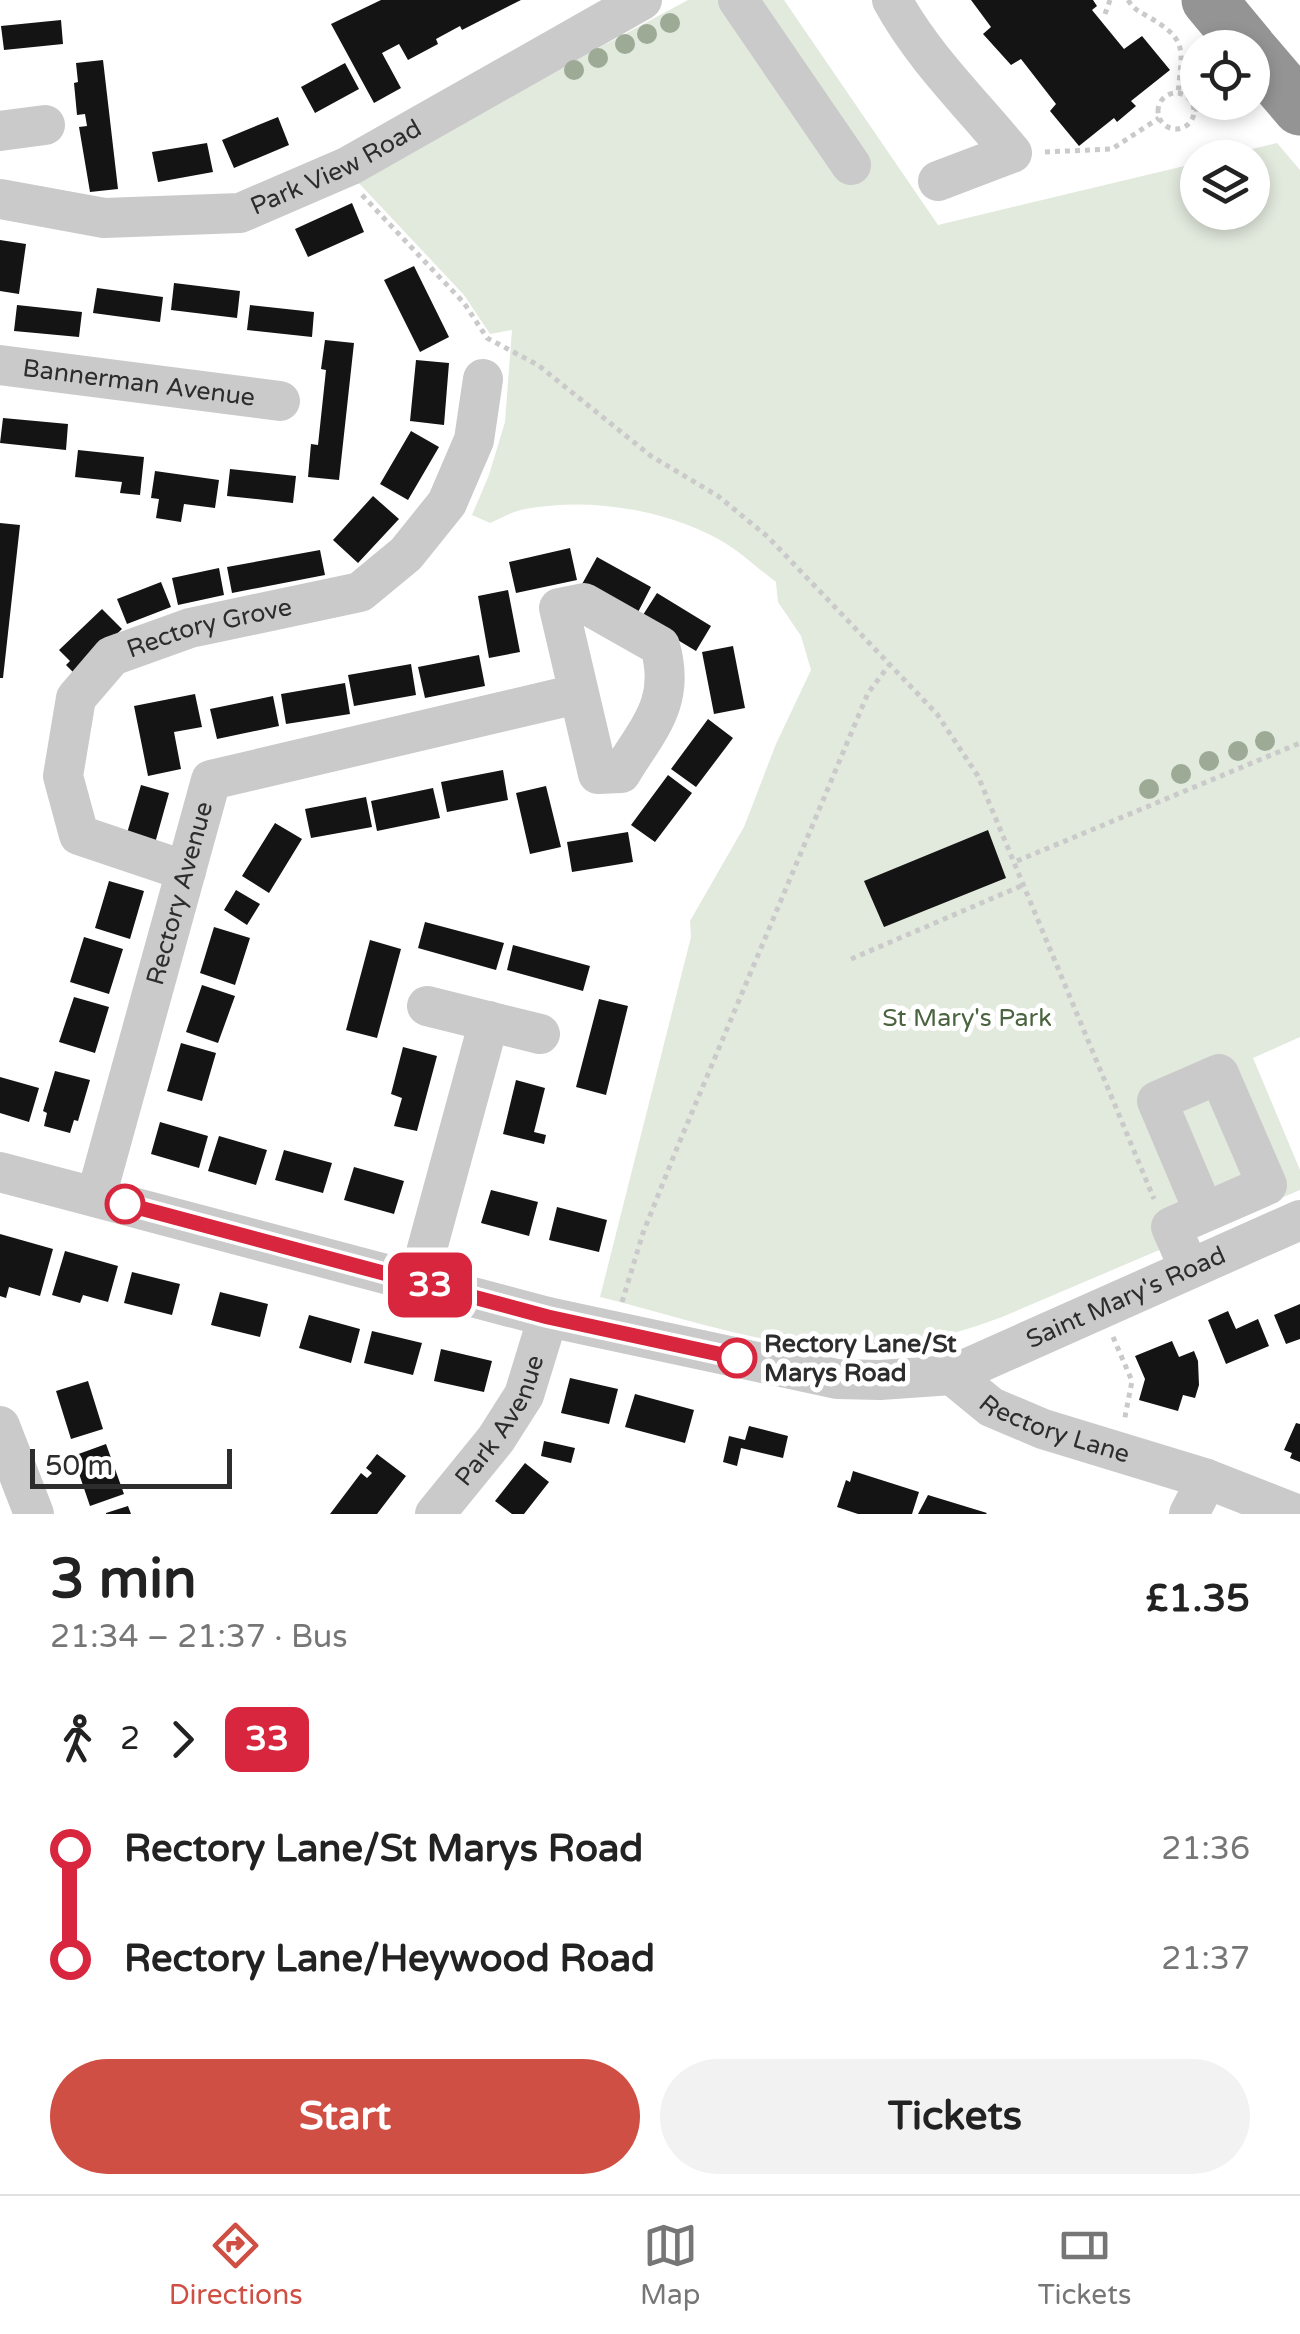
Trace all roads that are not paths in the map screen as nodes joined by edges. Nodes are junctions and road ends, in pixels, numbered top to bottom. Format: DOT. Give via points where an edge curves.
graph roads {
  1 [pos="642,0"];
  2 [pos="738,0"];
  3 [pos="892,0"];
  4 [pos="1230,22"];
  5 [pos="1300,108"];
  6 [pos="45,126"];
  7 [pos="0,131"];
  8 [pos="851,165"];
  9 [pos="938,181"];
  10 [pos="0,199"];
  11 [pos="0,364"];
  12 [pos="483,379"];
  13 [pos="280,401"];
  14 [pos="577,694"];
  15 [pos="186,871"];
  16 [pos="427,1006"];
  17 [pos="489,1020"];
  18 [pos="540,1034"];
  19 [pos="0,1172"];
  20 [pos="96,1196"];
  21 [pos="1188,1219"];
  22 [pos="1300,1220"];
  23 [pos="1190,1268"];
  24 [pos="418,1282"];
  25 [pos="548,1317"];
  26 [pos="952,1375"];
  27 [pos="0,1426"];
  28 [pos="9,1477"];
  29 [pos="1198,1497"];
  30 [pos="34,1514"];
  31 [pos="435,1514"];
  32 [pos="1296,1514"];
  1 -- 10 [label="street, Park View Road" via="340,170 240,213 104,218"];
  2 -- 8 [label="street"];
  3 -- 9 [label="street" via="931,60 1012,153"];
  4 -- 5 [label="highway"];
  6 -- 7 [label="street"];
  11 -- 13 [label="street, Bannerman Avenue"];
  12 -- 15 [label="street, Rectory Grove" via="474,440 447,503 406,554 360,592 190,628 112,656 76,698 63,776 79,835"];
  14 -- 15 [label="street, Rectory Avenue" via="211,780"];
  15 -- 20 [label="street, Rectory Avenue"];
  16 -- 17 [label="street"];
  17 -- 18 [label="street"];
  17 -- 24 [label="street"];
  19 -- 20 [label="street, Rectory Lane"];
  20 -- 24 [label="street, Rectory Lane"];
  21 -- 23 [label="street"];
  22 -- 23 [label="street, Saint Mary's Road"];
  23 -- 26 [label="street, Saint Mary's Road"];
  24 -- 25 [label="street, Rectory Lane"];
  25 -- 26 [label="street, Rectory Lane" via="836,1379"];
  25 -- 31 [label="street, Park Avenue" via="524,1396"];
  26 -- 29 [label="street, Rectory Lane" via="991,1407 1118,1452"];
  27 -- 28 [label="street"];
  28 -- 30 [label="street"];
  29 -- 32 [label="street, Rectory Lane"];
}
